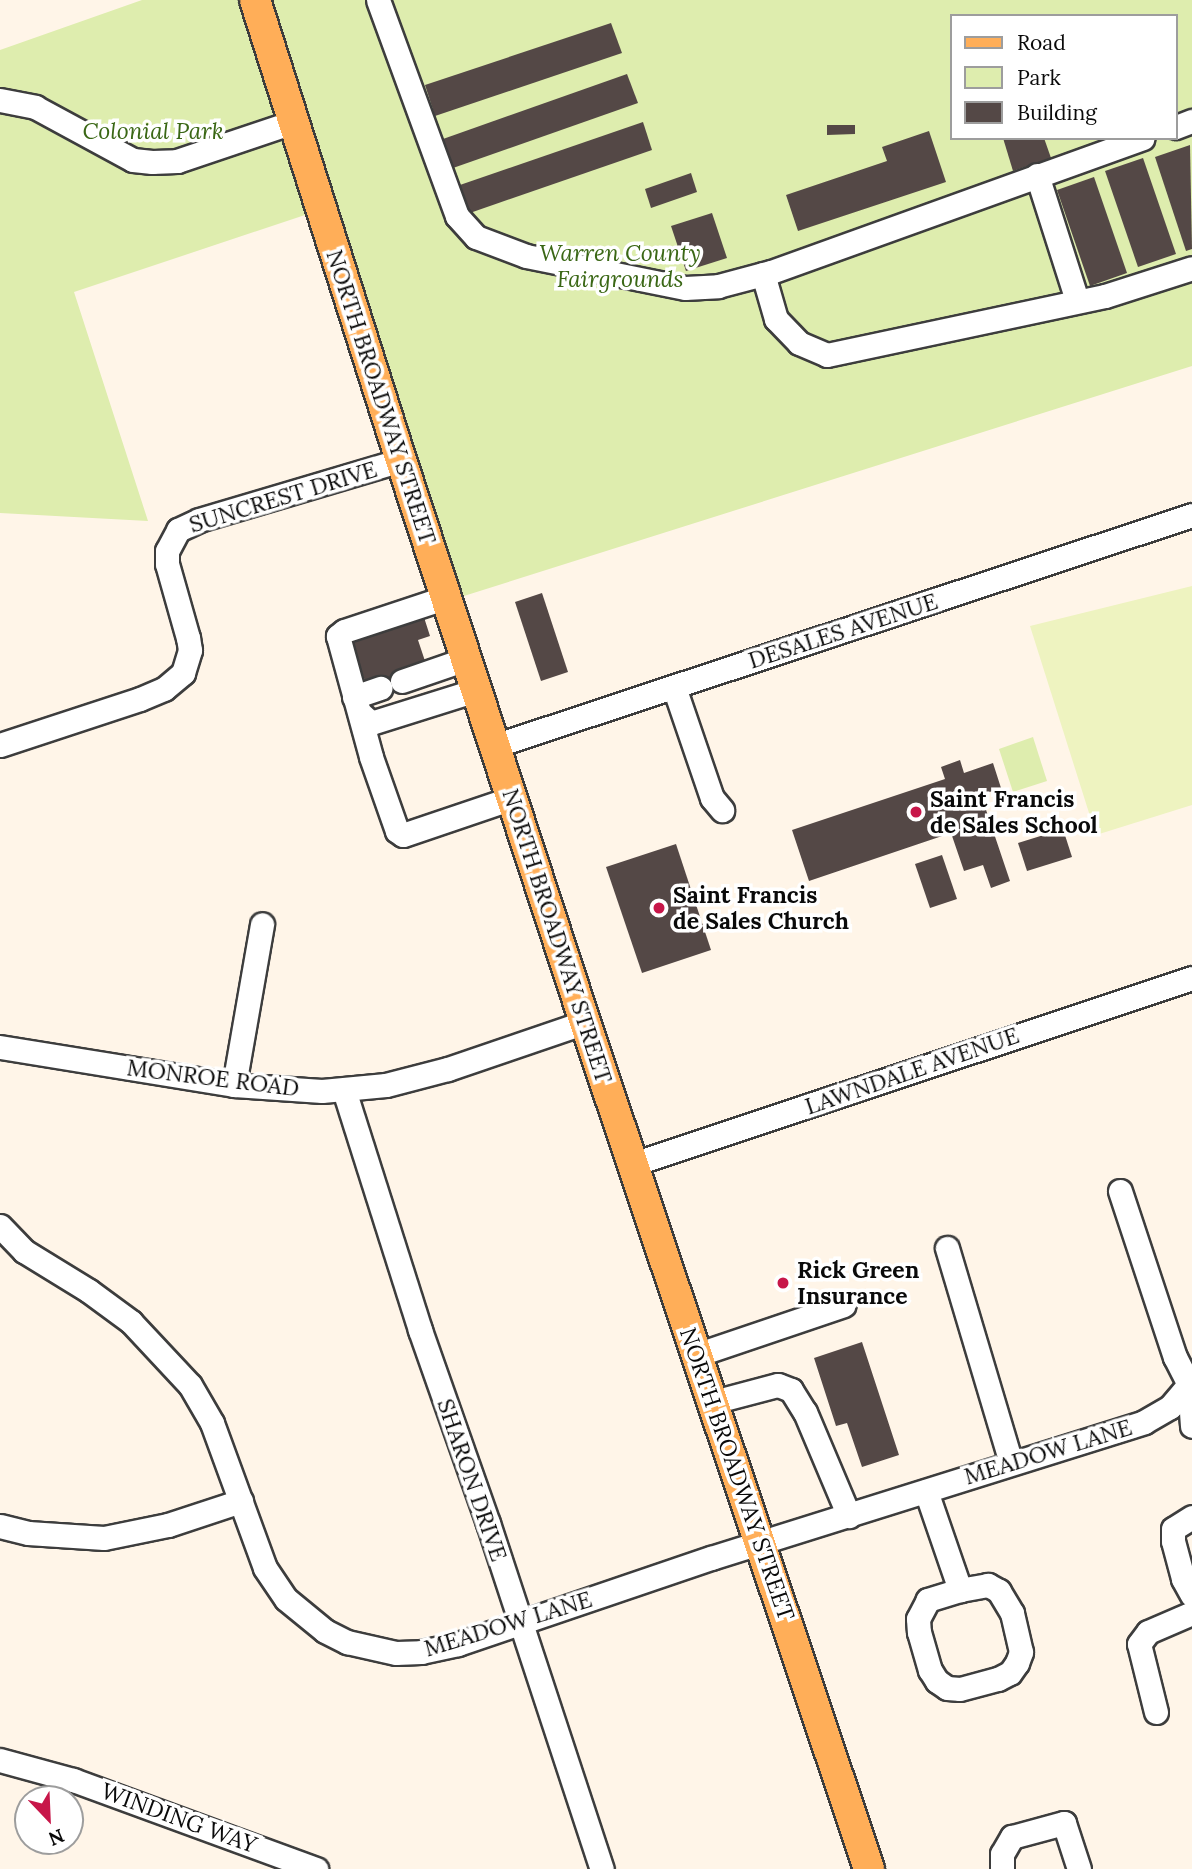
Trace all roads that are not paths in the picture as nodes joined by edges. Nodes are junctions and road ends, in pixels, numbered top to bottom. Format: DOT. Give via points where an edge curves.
graph roads {
  1 [pos="255,0"];
  2 [pos="378,0"];
  3 [pos="2,100"];
  4 [pos="293,122"];
  5 [pos="1137,140"];
  6 [pos="1037,175"];
  7 [pos="1192,268"];
  8 [pos="763,274"];
  9 [pos="1077,300"];
  10 [pos="401,460"];
  11 [pos="1192,515"];
  12 [pos="447,597"];
  13 [pos="466,659"];
  14 [pos="674,687"];
  15 [pos="476,690"];
  16 [pos="357,705"];
  17 [pos="0,746"];
  18 [pos="495,746"];
  19 [pos="512,798"];
  20 [pos="722,810"];
  21 [pos="262,924"];
  22 [pos="1192,978"];
  23 [pos="585,1022"];
  24 [pos="0,1047"];
  25 [pos="234,1085"];
  26 [pos="344,1090"];
  27 [pos="633,1164"];
  28 [pos="1120,1191"];
  29 [pos="0,1226"];
  30 [pos="947,1248"];
  31 [pos="844,1305"];
  32 [pos="696,1355"];
  33 [pos="1189,1384"];
  34 [pos="713,1402"];
  35 [pos="1192,1426"];
  36 [pos="1011,1463"];
  37 [pos="926,1492"];
  38 [pos="241,1501"];
  39 [pos="849,1516"];
  40 [pos="1192,1517"];
  41 [pos="0,1526"];
  42 [pos="760,1544"];
  43 [pos="960,1591"];
  44 [pos="1192,1595"];
  45 [pos="1192,1613"];
  46 [pos="521,1623"];
  47 [pos="1156,1712"];
  48 [pos="0,1760"];
  49 [pos="316,1869"];
  50 [pos="602,1869"];
  51 [pos="869,1869"];
  52 [pos="1002,1869"];
  53 [pos="1079,1869"];
  1 -- 4 [label="main road, NORTH BROADWAY STREET"];
  2 -- 8 [label="street" via="457,216 476,237 526,256 685,288 718,286"];
  3 -- 4 [label="street" via="36,107 133,160 152,162 177,161"];
  4 -- 10 [label="main road, NORTH BROADWAY STREET"];
  5 -- 6 [label="street"];
  6 -- 8 [label="street"];
  6 -- 9 [label="street"];
  7 -- 9 [label="street" via="1105,296"];
  8 -- 9 [label="street" via="776,318 799,343 827,355"];
  10 -- 12 [label="main road, NORTH BROADWAY STREET"];
  10 -- 17 [label="street, SUNCREST DRIVE" via="178,530 167,551 167,564 190,650 183,673 164,689 141,699"];
  11 -- 14 [label="street, DESALES AVENUE"];
  12 -- 13 [label="main road, NORTH BROADWAY STREET"];
  12 -- 16 [label="street" via="339,634"];
  13 -- 15 [label="main road, NORTH BROADWAY STREET"];
  13 -- 16 [label="street" via="391,684"];
  14 -- 18 [label="street, DESALES AVENUE"];
  14 -- 20 [label="street" via="712,798"];
  15 -- 16 [label="street" via="371,723"];
  15 -- 18 [label="main road, NORTH BROADWAY STREET"];
  16 -- 19 [label="street" via="397,831 403,835"];
  18 -- 19 [label="main road, NORTH BROADWAY STREET"];
  19 -- 23 [label="main road, NORTH BROADWAY STREET"];
  21 -- 25 [label="street"];
  22 -- 27 [label="street, LAWNDALE AVENUE"];
  23 -- 26 [label="street, MONROE ROAD" via="448,1069"];
  23 -- 27 [label="main road, NORTH BROADWAY STREET"];
  24 -- 25 [label="street, MONROE ROAD"];
  25 -- 26 [label="street, MONROE ROAD"];
  26 -- 46 [label="street, SHARON DRIVE" via="420,1330"];
  27 -- 32 [label="main road, NORTH BROADWAY STREET"];
  28 -- 33 [label="street" via="1175,1357"];
  29 -- 38 [label="street, MEADOW LANE" via="24,1251 89,1291 159,1349 190,1385 212,1423"];
  30 -- 36 [label="street"];
  31 -- 32 [label="street"];
  32 -- 34 [label="main road, NORTH BROADWAY STREET"];
  33 -- 35 [label="street"];
  33 -- 36 [label="street, MEADOW LANE" via="1170,1407 1144,1422"];
  34 -- 39 [label="street" via="778,1385 791,1390 805,1412"];
  34 -- 42 [label="main road, NORTH BROADWAY STREET"];
  36 -- 37 [label="street, MEADOW LANE"];
  37 -- 39 [label="street, MEADOW LANE"];
  37 -- 43 [label="street"];
  38 -- 41 [label="street" via="168,1525 104,1538 29,1533"];
  38 -- 46 [label="street, MEADOW LANE" via="265,1568 279,1588 304,1616 347,1642 396,1653 421,1652"];
  39 -- 42 [label="street, MEADOW LANE"];
  40 -- 44 [label="street" via="1173,1529 1182,1579"];
  42 -- 46 [label="street, MEADOW LANE"];
  42 -- 51 [label="main road, NORTH BROADWAY STREET"];
  43 -- 43 [label="street" via="928,1600 918,1619 930,1670 947,1688 960,1689 1010,1673 1021,1652 1012,1613 999,1591 988,1585"];
  45 -- 47 [label="street" via="1148,1632 1139,1644"];
  46 -- 50 [label="street, SHARON DRIVE"];
  48 -- 49 [label="street, WINDING WAY" via="73,1780"];
  52 -- 53 [label="street" via="1002,1854 1012,1837 1063,1823"];
}
